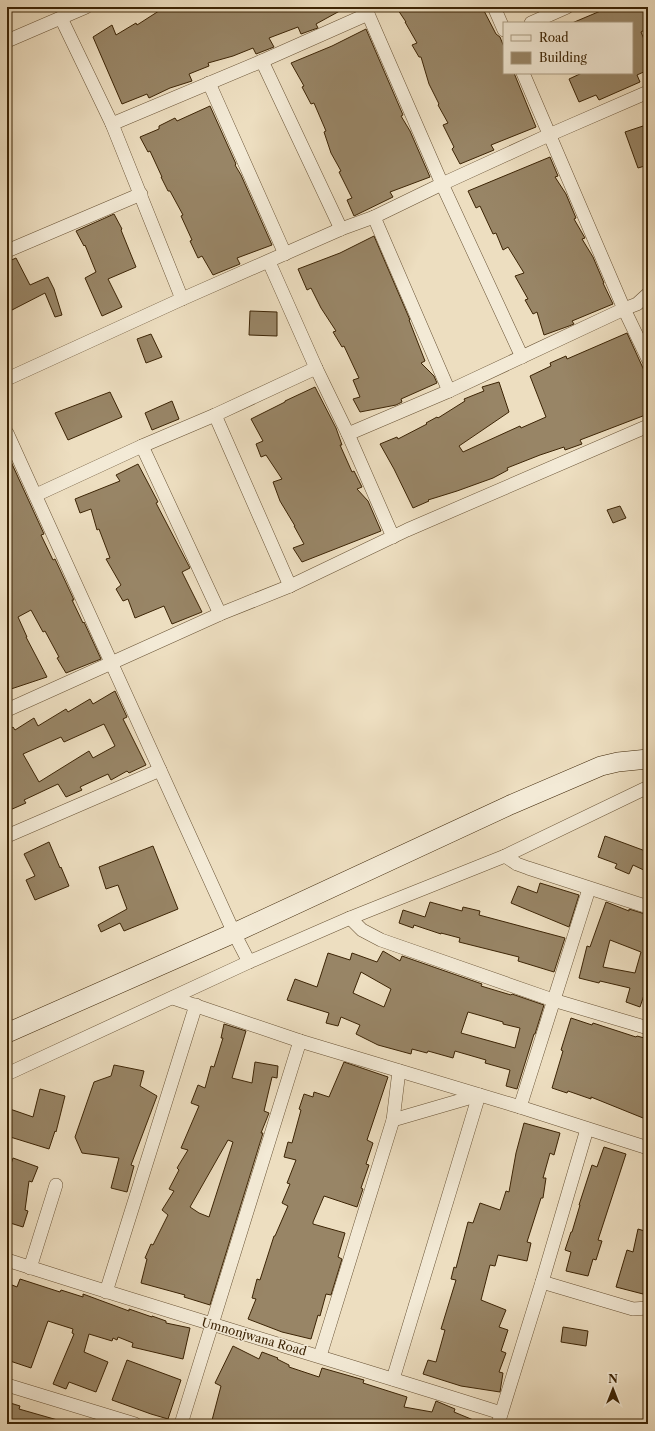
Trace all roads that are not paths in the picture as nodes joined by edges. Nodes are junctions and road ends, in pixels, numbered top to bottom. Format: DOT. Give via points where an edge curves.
graph roads {
  1 [pos="86,7"];
  2 [pos="494,7"];
  3 [pos="566,7"];
  4 [pos="367,11"];
  5 [pos="62,18"];
  6 [pos="533,22"];
  7 [pos="503,28"];
  8 [pos="7,41"];
  9 [pos="262,61"];
  10 [pos="522,74"];
  11 [pos="209,83"];
  12 [pos="648,92"];
  13 [pos="112,124"];
  14 [pos="549,135"];
  15 [pos="442,184"];
  16 [pos="141,194"];
  17 [pos="374,217"];
  18 [pos="341,229"];
  19 [pos="7,251"];
  20 [pos="285,254"];
  21 [pos="269,262"];
  22 [pos="648,294"];
  23 [pos="182,299"];
  24 [pos="624,309"];
  25 [pos="522,356"];
  26 [pos="648,359"];
  27 [pos="316,368"];
  28 [pos="7,379"];
  29 [pos="448,391"];
  30 [pos="215,415"];
  31 [pos="648,426"];
  32 [pos="7,433"];
  33 [pos="348,434"];
  34 [pos="142,446"];
  35 [pos="36,495"];
  36 [pos="393,537"];
  37 [pos="290,586"];
  38 [pos="220,614"];
  39 [pos="112,663"];
  40 [pos="7,710"];
  41 [pos="648,759"];
  42 [pos="160,770"];
  43 [pos="648,789"];
  44 [pos="7,836"];
  45 [pos="505,856"];
  46 [pos="589,889"];
  47 [pos="648,907"];
  48 [pos="350,918"];
  49 [pos="234,933"];
  50 [pos="248,962"];
  51 [pos="173,998"];
  52 [pos="553,1000"];
  53 [pos="196,1005"];
  54 [pos="648,1028"];
  55 [pos="7,1033"];
  56 [pos="300,1041"];
  57 [pos="399,1071"];
  58 [pos="7,1074"];
  59 [pos="479,1095"];
  60 [pos="520,1107"];
  61 [pos="393,1120"];
  62 [pos="587,1129"];
  63 [pos="648,1148"];
  64 [pos="56,1185"];
  65 [pos="7,1260"];
  66 [pos="30,1268"];
  67 [pos="542,1282"];
  68 [pos="106,1292"];
  69 [pos="648,1308"];
  70 [pos="212,1325"];
  71 [pos="320,1356"];
  72 [pos="393,1379"];
  73 [pos="7,1385"];
  74 [pos="499,1418"];
  75 [pos="135,1424"];
  76 [pos="181,1424"];
  1 -- 5 [label="street"];
  2 -- 7 [label="street"];
  3 -- 6 [label="street"];
  4 -- 9 [label="street"];
  4 -- 15 [label="street"];
  5 -- 8 [label="street"];
  5 -- 13 [label="street"];
  9 -- 11 [label="street"];
  9 -- 18 [label="street"];
  10 -- 14 [label="street"];
  11 -- 13 [label="street"];
  11 -- 20 [label="street"];
  12 -- 14 [label="street"];
  13 -- 16 [label="street"];
  14 -- 15 [label="street"];
  14 -- 24 [label="street"];
  15 -- 17 [label="street"];
  15 -- 25 [label="street"];
  16 -- 19 [label="street"];
  16 -- 23 [label="street"];
  17 -- 18 [label="street"];
  17 -- 29 [label="street"];
  18 -- 20 [label="street"];
  20 -- 21 [label="street"];
  21 -- 23 [label="street"];
  21 -- 27 [label="street"];
  22 -- 24 [label="street" via="637,304"];
  23 -- 28 [label="street"];
  24 -- 25 [label="street"];
  24 -- 26 [label="street"];
  25 -- 29 [label="street"];
  27 -- 30 [label="street"];
  27 -- 33 [label="street"];
  29 -- 33 [label="street"];
  30 -- 34 [label="street"];
  30 -- 37 [label="street"];
  31 -- 36 [label="street"];
  32 -- 35 [label="street"];
  33 -- 36 [label="street"];
  34 -- 35 [label="street"];
  34 -- 38 [label="street"];
  35 -- 39 [label="street"];
  36 -- 37 [label="street"];
  37 -- 38 [label="street"];
  38 -- 39 [label="street"];
  39 -- 40 [label="street"];
  39 -- 42 [label="street"];
  41 -- 49 [label="street" via="601,766"];
  42 -- 44 [label="street"];
  42 -- 49 [label="street"];
  43 -- 45 [label="street"];
  45 -- 46 [label="street" via="517,864"];
  45 -- 48 [label="street"];
  46 -- 47 [label="street"];
  46 -- 52 [label="street"];
  48 -- 50 [label="street"];
  48 -- 52 [label="street" via="362,930 381,940"];
  49 -- 50 [label="street"];
  49 -- 55 [label="street"];
  50 -- 51 [label="street"];
  51 -- 53 [label="street"];
  51 -- 58 [label="street"];
  52 -- 54 [label="street"];
  52 -- 60 [label="street"];
  53 -- 56 [label="street"];
  53 -- 68 [label="street"];
  56 -- 57 [label="street"];
  56 -- 70 [label="street"];
  57 -- 59 [label="street"];
  57 -- 61 [label="street"];
  59 -- 60 [label="street"];
  59 -- 61 [label="street"];
  59 -- 72 [label="street"];
  60 -- 62 [label="street"];
  61 -- 71 [label="street"];
  62 -- 63 [label="street"];
  62 -- 67 [label="street"];
  64 -- 66 [label="street"];
  65 -- 66 [label="street, Umnonjwana Road"];
  66 -- 68 [label="street, Umnonjwana Road"];
  67 -- 69 [label="street" via="633,1309"];
  67 -- 74 [label="street"];
  68 -- 70 [label="street, Umnonjwana Road"];
  70 -- 71 [label="street, Umnonjwana Road"];
  70 -- 76 [label="street"];
  71 -- 72 [label="street, Umnonjwana Road"];
  72 -- 74 [label="street, Umnonjwana Road"];
  73 -- 75 [label="street"];
}
